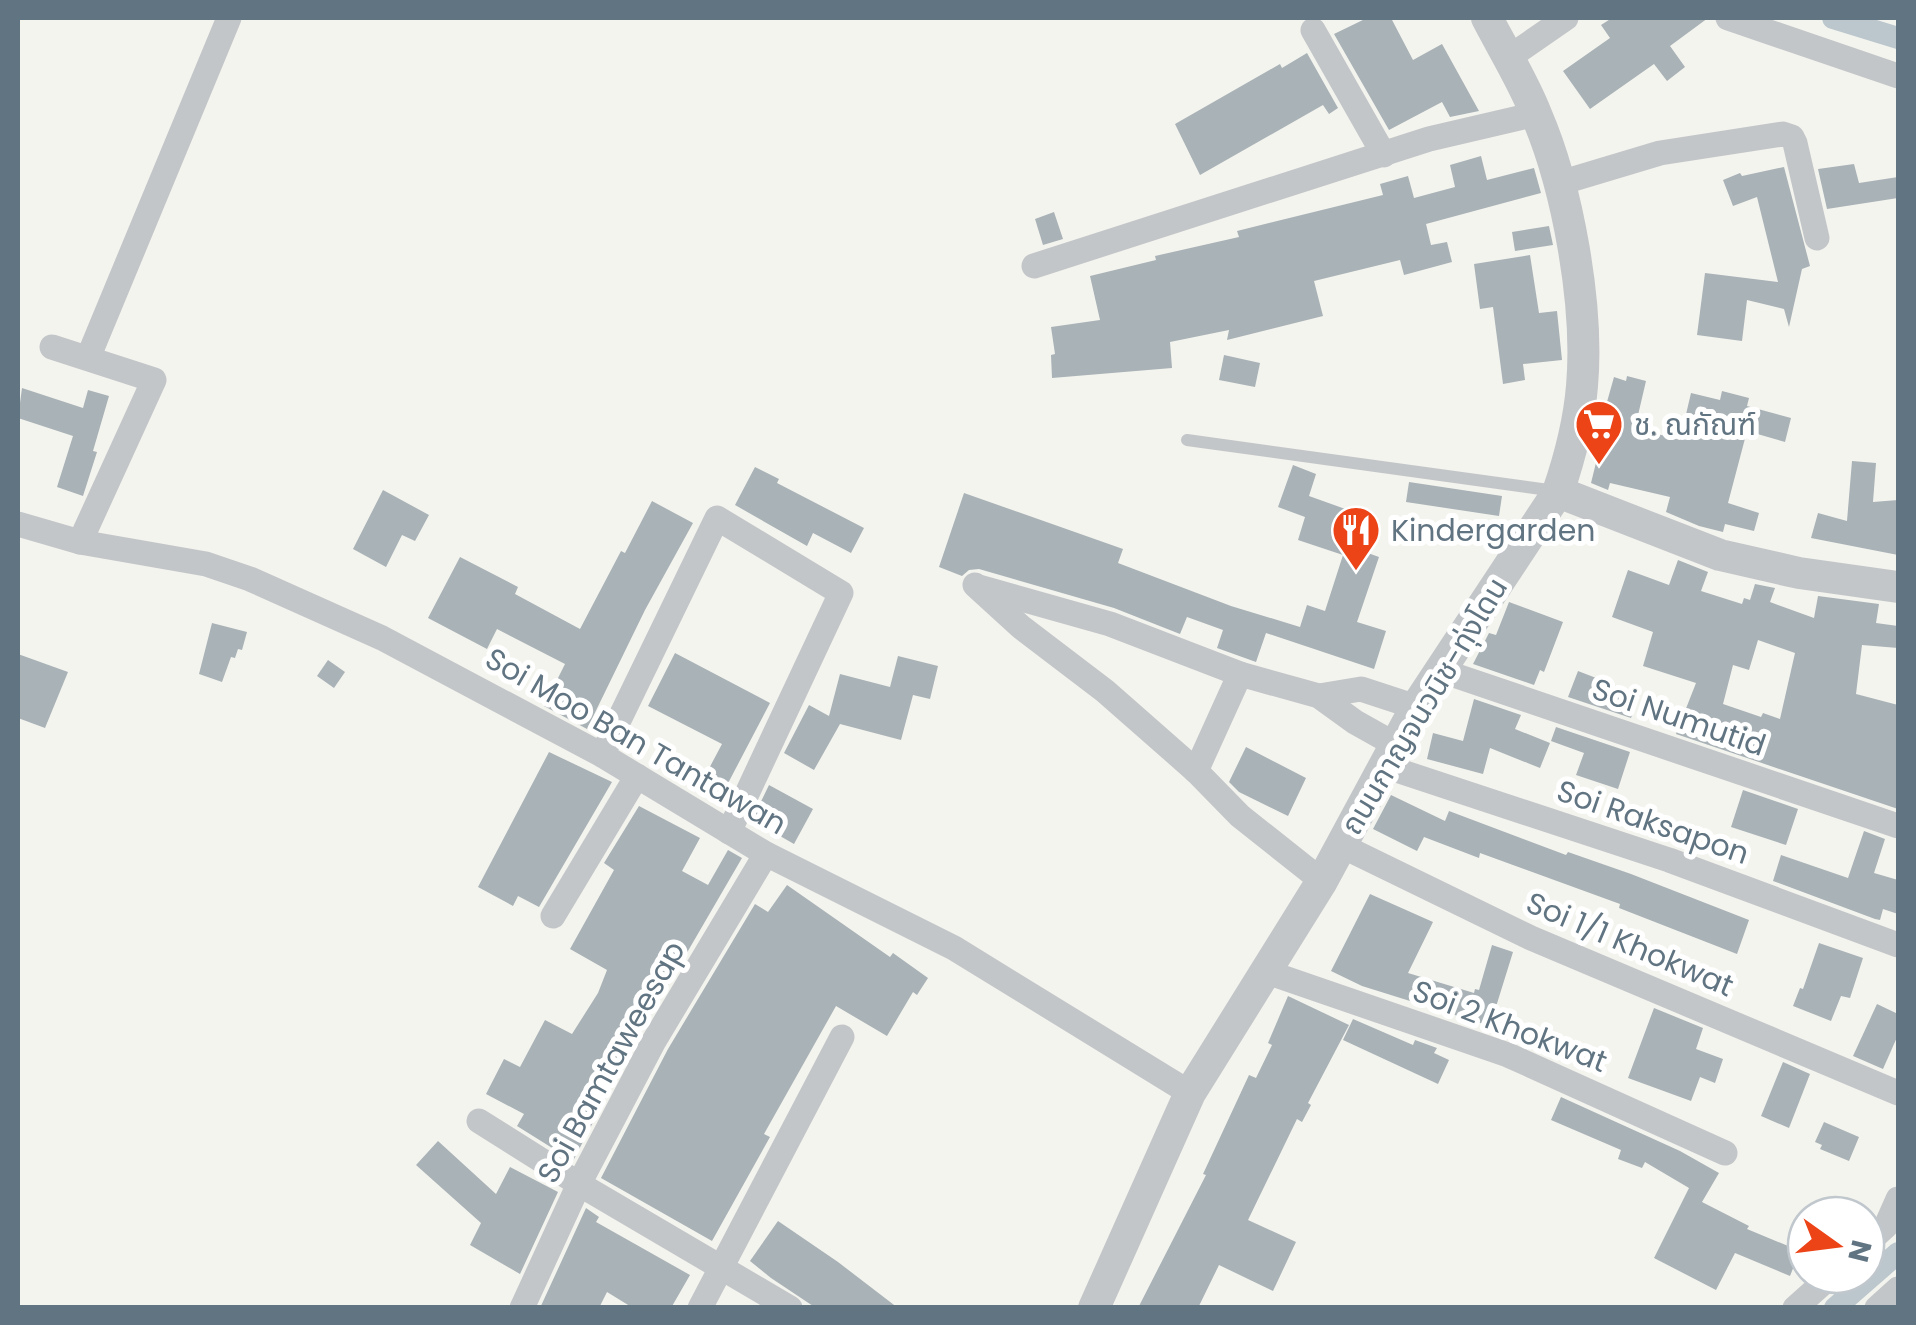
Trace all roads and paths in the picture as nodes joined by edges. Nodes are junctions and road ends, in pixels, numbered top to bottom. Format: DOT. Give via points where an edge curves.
graph roads {
  1 [pos="230,18"];
  2 [pos="1487,18"];
  3 [pos="1566,18"];
  4 [pos="1728,18"];
  5 [pos="1313,30"];
  6 [pos="1508,58"];
  7 [pos="1898,76"];
  8 [pos="1536,114"];
  9 [pos="1384,155"];
  10 [pos="1560,183"];
  11 [pos="1817,238"];
  12 [pos="1034,266"];
  13 [pos="52,346"];
  14 [pos="88,358"];
  15 [pos="1187,440"];
  16 [pos="1558,492"];
  17 [pos="18,524"];
  18 [pos="80,542"];
  19 [pos="1898,587"];
  20 [pos="1440,670"];
  21 [pos="1240,674"];
  22 [pos="1319,696"];
  23 [pos="1416,707"];
  24 [pos="1390,755"];
  25 [pos="602,756"];
  26 [pos="1196,772"];
  27 [pos="637,776"];
  28 [pos="1898,826"];
  29 [pos="729,832"];
  30 [pos="1340,845"];
  31 [pos="766,854"];
  32 [pos="1322,881"];
  33 [pos="552,916"];
  34 [pos="1898,945"];
  35 [pos="1267,972"];
  36 [pos="842,1037"];
  37 [pos="1190,1093"];
  38 [pos="1898,1093"];
  39 [pos="479,1120"];
  40 [pos="1724,1153"];
  41 [pos="579,1184"];
  42 [pos="1898,1199"];
  43 [pos="1886,1226"];
  44 [pos="720,1265"];
  45 [pos="1898,1289"];
  46 [pos="522,1308"];
  47 [pos="700,1308"];
  48 [pos="790,1308"];
  49 [pos="1094,1308"];
  50 [pos="1878,1308"];
  1 -- 14 [label="street"];
  2 -- 6 [label="street, ถนนกาญจนวนิช-ทุ่งโดน"];
  3 -- 6 [label="street"];
  4 -- 7 [label="street"];
  5 -- 9 [label="street"];
  6 -- 8 [label="street, ถนนกาญจนวนิช-ทุ่งโดน"];
  8 -- 9 [label="street"];
  8 -- 10 [label="street, ถนนกาญจนวนิช-ทุ่งโดน"];
  9 -- 12 [label="street"];
  10 -- 11 [label="street" via="1660,152 1783,134 1795,143"];
  10 -- 16 [label="street, ถนนกาญจนวนิช-ทุ่งโดน" via="1582,316 1583,374"];
  13 -- 14 [label="street"];
  14 -- 18 [label="street" via="154,380"];
  15 -- 16 [label="lane"];
  16 -- 19 [label="street" via="1720,555"];
  16 -- 20 [label="street, ถนนกาญจนวนิช-ทุ่งโดน"];
  17 -- 18 [label="street, Soi Moo Ban Tantawan"];
  18 -- 25 [label="street, Soi Moo Ban Tantawan" via="206,564 250,579 382,638"];
  20 -- 23 [label="street, ถนนกาญจนวนิช-ทุ่งโดน"];
  20 -- 28 [label="street, Soi Numutid"];
  21 -- 22 [label="street"];
  21 -- 26 [label="street"];
  21 -- 26 [label="street" via="1110,624 974,586"];
  22 -- 23 [label="street" via="1362,689"];
  22 -- 24 [label="street, Soi Raksapon"];
  23 -- 24 [label="street, ถนนกาญจนวนิช-ทุ่งโดน"];
  24 -- 30 [label="street, ถนนกาญจนวนิช-ทุ่งโดน"];
  24 -- 34 [label="street, Soi Raksapon"];
  25 -- 27 [label="street, Soi Moo Ban Tantawan"];
  25 -- 29 [label="street" via="718,518 841,592"];
  26 -- 32 [label="street"];
  27 -- 29 [label="street, Soi Moo Ban Tantawan"];
  27 -- 33 [label="street"];
  29 -- 31 [label="street, Soi Moo Ban Tantawan"];
  30 -- 32 [label="street, ถนนกาญจนวนิช-ทุ่งโดน"];
  30 -- 38 [label="street, Soi 1/1 Khokwat" via="1531,938"];
  31 -- 37 [label="street, Soi Moo Ban Tantawan" via="954,948"];
  31 -- 41 [label="street, Soi Bamtaweesap" via="654,1041"];
  32 -- 35 [label="street, ถนนกาญจนวนิช-ทุ่งโดน"];
  35 -- 37 [label="street, ถนนกาญจนวนิช-ทุ่งโดน"];
  35 -- 40 [label="street, Soi 2 Khokwat" via="1508,1055"];
  36 -- 44 [label="street"];
  37 -- 49 [label="street, ถนนกาญจนวนิช-ทุ่งโดน"];
  39 -- 41 [label="street"];
  41 -- 44 [label="street"];
  41 -- 46 [label="street, Soi Bamtaweesap"];
  42 -- 43 [label="street"];
  44 -- 47 [label="street"];
  44 -- 48 [label="street"];
  45 -- 50 [label="street"];
}
